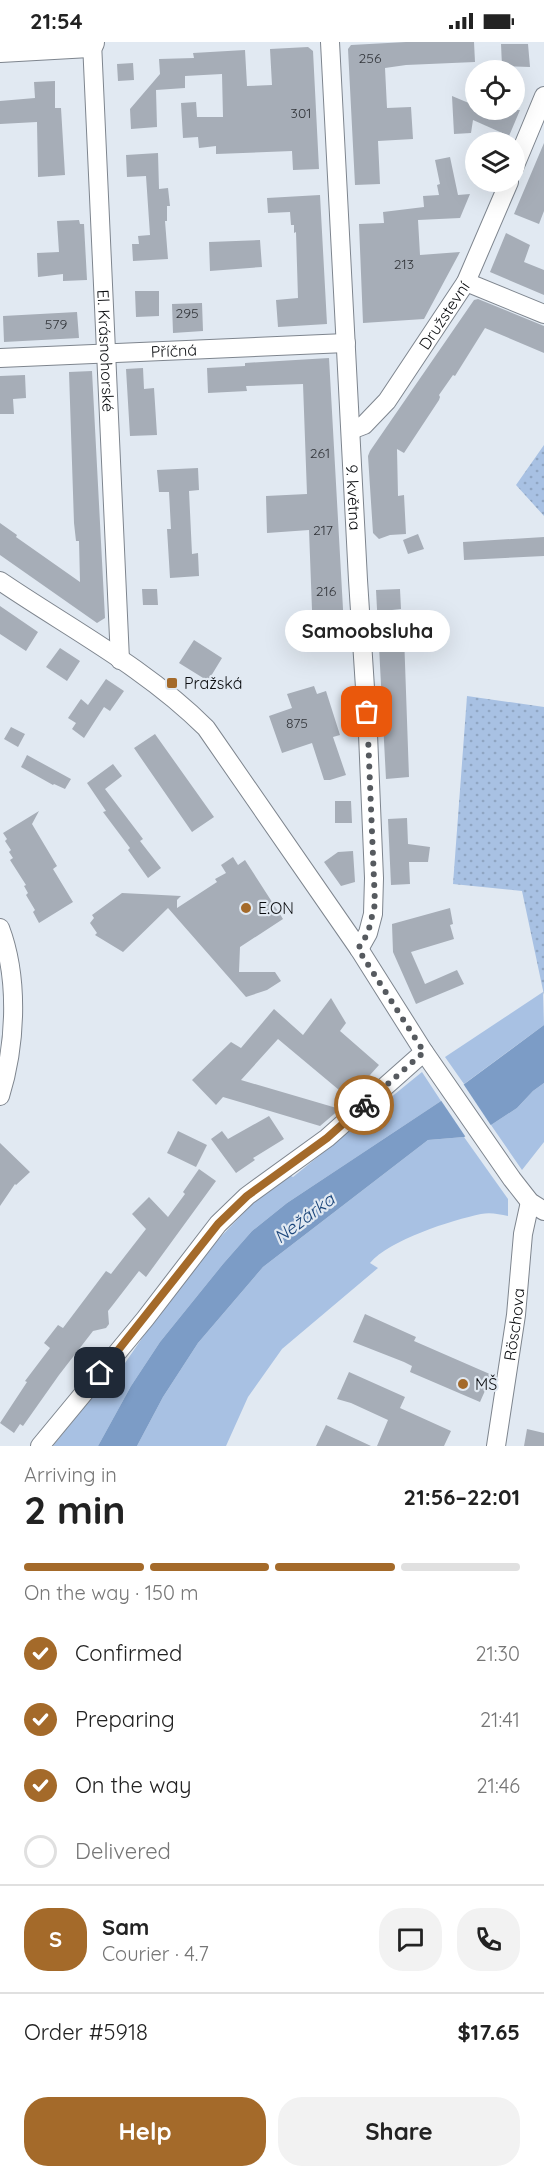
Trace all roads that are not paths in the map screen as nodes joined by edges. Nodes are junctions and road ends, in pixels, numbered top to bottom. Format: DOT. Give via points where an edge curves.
graph roads {
  1 [pos="91,42"];
  2 [pos="330,42"];
  3 [pos="0,47"];
  4 [pos="544,96"];
  5 [pos="525,142"];
  6 [pos="505,192"];
  7 [pos="466,282"];
  8 [pos="544,314"];
  9 [pos="346,343"];
  10 [pos="106,353"];
  11 [pos="0,358"];
  12 [pos="351,430"];
  13 [pos="0,581"];
  14 [pos="120,660"];
  15 [pos="0,928"];
  16 [pos="358,949"];
  17 [pos="427,1057"];
  18 [pos="0,1096"];
  19 [pos="537,1206"];
  20 [pos="40,1446"];
  21 [pos="496,1446"];
  1 -- 3 [label="main road"];
  1 -- 10 [label="street, El. Krásnohorské"];
  2 -- 9 [label="street, 9. května"];
  4 -- 5 [label="street"];
  6 -- 7 [label="street, Družstevní"];
  7 -- 8 [label="street"];
  7 -- 12 [label="street, Družstevní" via="387,401 364,425"];
  9 -- 10 [label="street, Příčná"];
  9 -- 12 [label="street, 9. května"];
  10 -- 11 [label="street, Příčná"];
  10 -- 14 [label="street, El. Krásnohorské"];
  12 -- 16 [label="street, 9. května" via="375,904 368,933"];
  13 -- 14 [label="street"];
  14 -- 16 [label="street" via="183,705 206,728"];
  15 -- 18 [label="street" via="8,948 12,980 12,1041"];
  16 -- 17 [label="street"];
  17 -- 19 [label="street" via="512,1179"];
  17 -- 20 [label="street" via="247,1196 218,1224"];
  19 -- 21 [label="street, Röschova" via="524,1234"];
}
